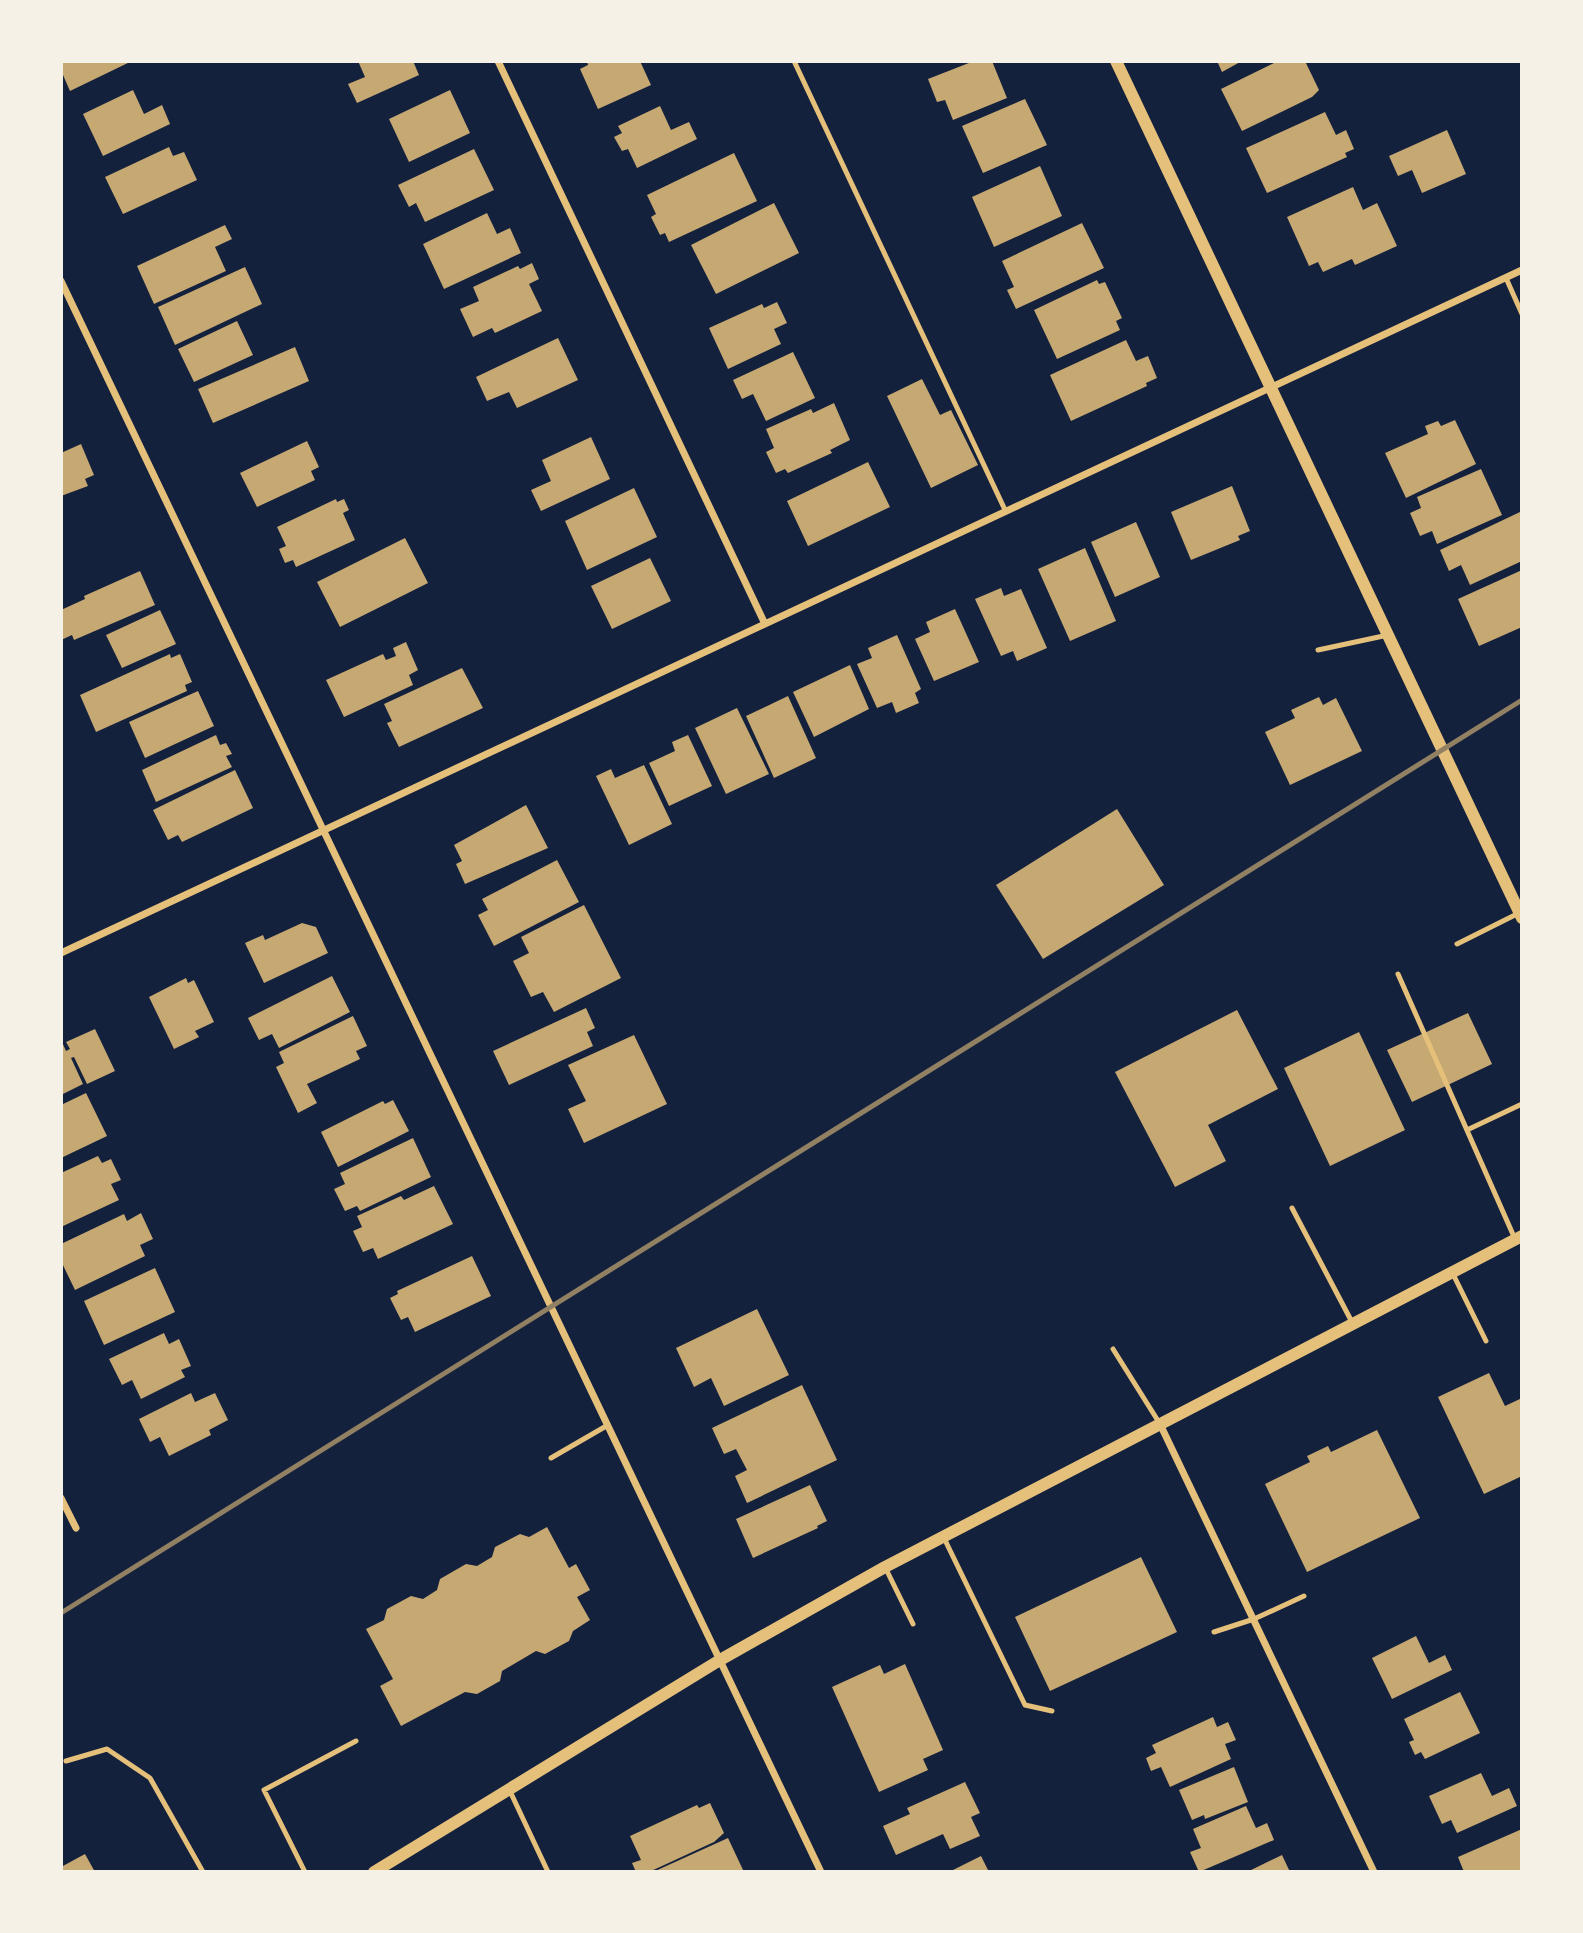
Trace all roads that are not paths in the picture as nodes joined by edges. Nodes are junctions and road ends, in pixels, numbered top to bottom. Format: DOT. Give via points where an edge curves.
graph roads {
  1 [pos="498,61"];
  2 [pos="794,61"];
  3 [pos="1116,61"];
  4 [pos="1522,270"];
  5 [pos="1506,278"];
  6 [pos="61,281"];
  7 [pos="1522,314"];
  8 [pos="1270,388"];
  9 [pos="1006,512"];
  10 [pos="765,624"];
  11 [pos="1388,635"];
  12 [pos="1318,650"];
  13 [pos="324,830"];
  14 [pos="1520,915"];
  15 [pos="1457,944"];
  16 [pos="61,953"];
  17 [pos="1398,974"];
  18 [pos="1522,1104"];
  19 [pos="1467,1130"];
  20 [pos="1292,1208"];
  21 [pos="1518,1237"];
  22 [pos="1452,1272"];
  23 [pos="1353,1324"];
  24 [pos="1486,1340"];
  25 [pos="1114,1349"];
  26 [pos="1160,1424"];
  27 [pos="608,1425"];
  28 [pos="551,1458"];
  29 [pos="61,1498"];
  30 [pos="76,1528"];
  31 [pos="944,1538"];
  32 [pos="885,1567"];
  33 [pos="1304,1596"];
  34 [pos="1254,1619"];
  35 [pos="913,1624"];
  36 [pos="1214,1632"];
  37 [pos="720,1660"];
  38 [pos="1052,1711"];
  39 [pos="356,1741"];
  40 [pos="66,1761"];
  41 [pos="509,1789"];
  42 [pos="203,1872"];
  43 [pos="305,1872"];
  44 [pos="374,1872"];
  45 [pos="548,1872"];
  46 [pos="821,1872"];
  47 [pos="1374,1872"];
  1 -- 10 [label="street"];
  2 -- 9 [label="lane"];
  3 -- 8 [label="street"];
  4 -- 5 [label="street"];
  5 -- 7 [label="lane"];
  5 -- 8 [label="street"];
  6 -- 13 [label="street"];
  8 -- 9 [label="street"];
  8 -- 11 [label="street"];
  9 -- 10 [label="street"];
  10 -- 13 [label="street"];
  11 -- 12 [label="lane"];
  11 -- 14 [label="street"];
  13 -- 16 [label="street"];
  13 -- 27 [label="street"];
  14 -- 15 [label="lane"];
  17 -- 19 [label="lane"];
  18 -- 19 [label="lane"];
  19 -- 21 [label="lane"];
  20 -- 23 [label="lane"];
  21 -- 22 [label="street"];
  22 -- 23 [label="street"];
  22 -- 24 [label="lane"];
  23 -- 26 [label="street"];
  25 -- 26 [label="lane"];
  26 -- 31 [label="street"];
  26 -- 34 [label="street"];
  27 -- 28 [label="lane"];
  27 -- 37 [label="street"];
  29 -- 30 [label="street"];
  31 -- 32 [label="street"];
  31 -- 38 [label="lane" via="1024,1705"];
  32 -- 35 [label="lane"];
  32 -- 37 [label="street"];
  33 -- 34 [label="lane"];
  34 -- 36 [label="lane"];
  34 -- 47 [label="street"];
  37 -- 41 [label="street"];
  37 -- 46 [label="street"];
  39 -- 43 [label="lane" via="264,1790"];
  40 -- 42 [label="lane" via="107,1749 150,1778"];
  41 -- 44 [label="street"];
  41 -- 45 [label="lane"];
}
